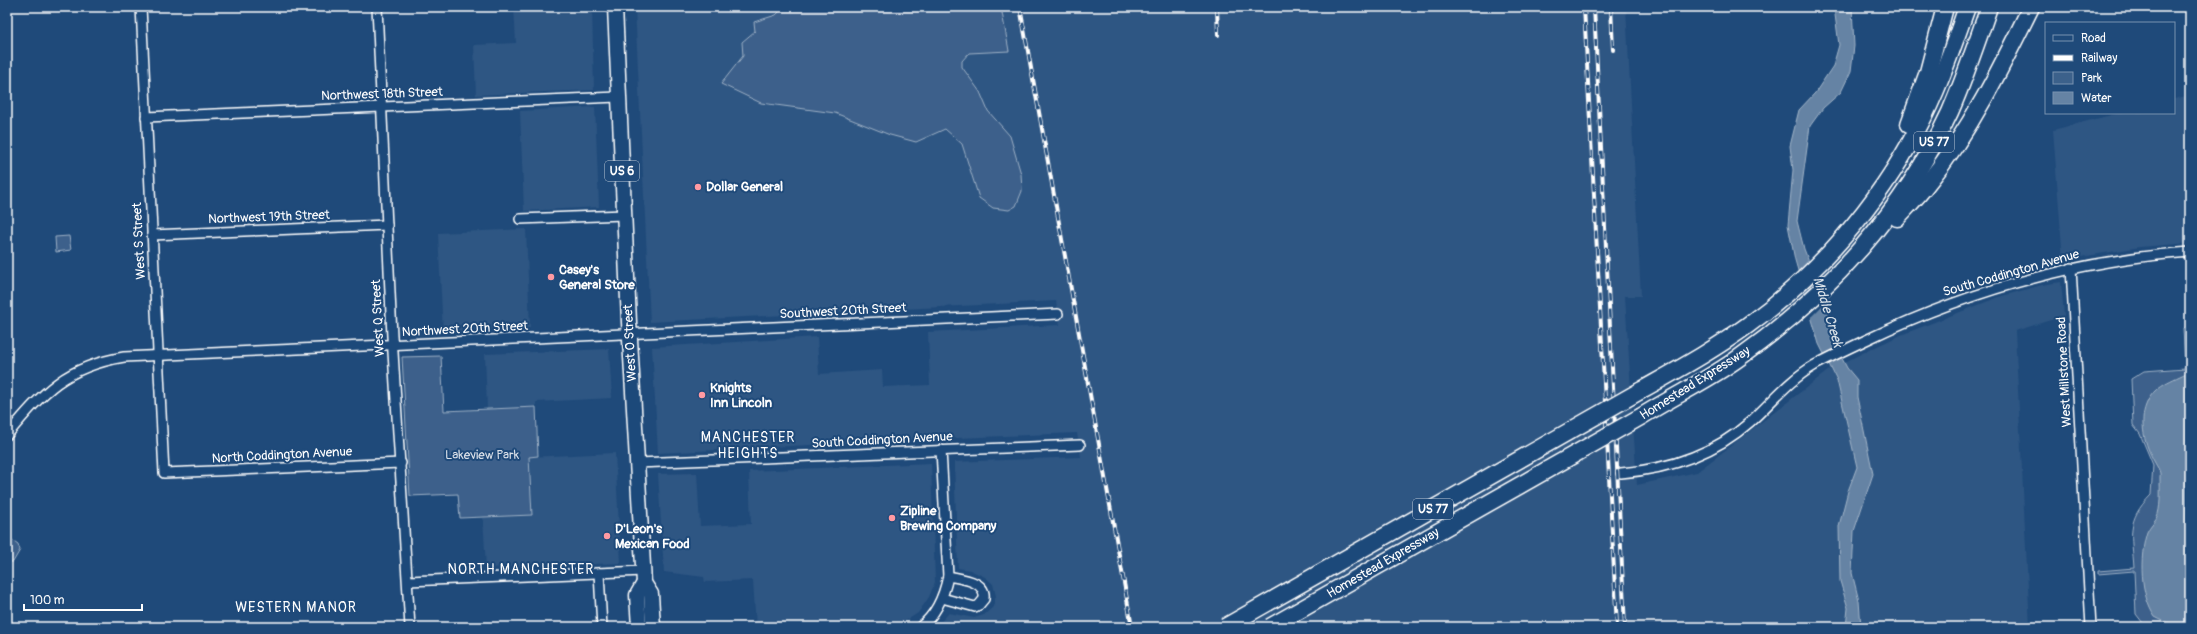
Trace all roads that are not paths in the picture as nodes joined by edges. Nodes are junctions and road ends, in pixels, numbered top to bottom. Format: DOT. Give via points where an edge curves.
graph roads {
  1 [pos="141,7"];
  2 [pos="377,7"];
  3 [pos="615,7"];
  4 [pos="1945,7"];
  5 [pos="1967,7"];
  6 [pos="1989,7"];
  7 [pos="2031,7"];
  8 [pos="618,97"];
  9 [pos="381,107"];
  10 [pos="146,117"];
  11 [pos="1871,203"];
  12 [pos="624,215"];
  13 [pos="520,219"];
  14 [pos="387,225"];
  15 [pos="152,235"];
  16 [pos="2190,252"];
  17 [pos="1851,261"];
  18 [pos="2071,268"];
  19 [pos="1058,314"];
  20 [pos="629,335"];
  21 [pos="392,345"];
  22 [pos="158,355"];
  23 [pos="7,435"];
  24 [pos="1080,445"];
  25 [pos="941,450"];
  26 [pos="401,463"];
  27 [pos="637,464"];
  28 [pos="164,473"];
  29 [pos="1622,473"];
  30 [pos="599,572"];
  31 [pos="948,576"];
  32 [pos="644,577"];
  33 [pos="408,581"];
  34 [pos="942,598"];
  35 [pos="410,627"];
  36 [pos="602,627"];
  37 [pos="639,627"];
  38 [pos="653,627"];
  39 [pos="920,627"];
  40 [pos="1225,627"];
  41 [pos="1270,627"];
  42 [pos="2091,627"];
  1 -- 10 [label="street, West S Street"];
  2 -- 9 [label="street, West Q Street"];
  3 -- 8 [label="main road, West O Street / US 6"];
  4 -- 11 [label="highway" via="1920,96 1904,135 1878,180"];
  5 -- 11 [label="highway, US 77" via="1924,116 1896,167"];
  6 -- 17 [label="highway, Homestead Expressway / US 77" via="1964,78 1936,138 1904,193"];
  7 -- 17 [label="highway" via="1991,86 1936,172 1877,242"];
  8 -- 9 [label="street, Northwest 18th Street"];
  8 -- 12 [label="main road, West O Street / US 6"];
  9 -- 10 [label="street, Northwest 18th Street"];
  9 -- 14 [label="street, West Q Street"];
  10 -- 15 [label="street, West S Street"];
  11 -- 40 [label="highway, Homestead Expressway / US 77, bridge" via="1804,279 1719,345"];
  12 -- 13 [label="street"];
  12 -- 20 [label="main road, West O Street / US 6"];
  14 -- 15 [label="street, Northwest 19th Street"];
  14 -- 21 [label="street, West Q Street"];
  15 -- 22 [label="street, West S Street"];
  16 -- 18 [label="street, South Coddington Avenue"];
  17 -- 41 [label="highway, Homestead Expressway / US 77, bridge" via="1796,315 1739,358 1642,416"];
  18 -- 29 [label="street, South Coddington Avenue" via="1986,291 1916,317 1817,364 1792,381 1750,422 1717,446 1679,463"];
  18 -- 42 [label="street, West Millstone Road" via="2086,474"];
  19 -- 20 [label="street, Southwest 20th Street"];
  20 -- 21 [label="street, Northwest 20th Street"];
  20 -- 27 [label="main road, West O Street / US 6"];
  21 -- 22 [label="street, Northwest 20th Street"];
  21 -- 26 [label="street, West Q Street"];
  22 -- 23 [label="street, Northwest 20th Street" via="108,360 76,371 47,390"];
  22 -- 28 [label="street, West S Street"];
  24 -- 25 [label="street, South Coddington Avenue"];
  25 -- 27 [label="street, South Coddington Avenue"];
  25 -- 31 [label="street"];
  26 -- 28 [label="street, North Coddington Avenue"];
  26 -- 33 [label="street, West Q Street"];
  27 -- 32 [label="main road, West O Street / US 6"];
  30 -- 32 [label="street"];
  30 -- 33 [label="street"];
  30 -- 36 [label="street"];
  31 -- 34 [label="street"];
  31 -- 34 [label="street" via="977,584 983,590 984,599 975,607"];
  32 -- 37 [label="main road, West O Street / US 6" via="637,595"];
  32 -- 38 [label="main road, West O Street / US 6" via="652,594"];
  33 -- 35 [label="street, West Q Street"];
  34 -- 39 [label="street"];
}
